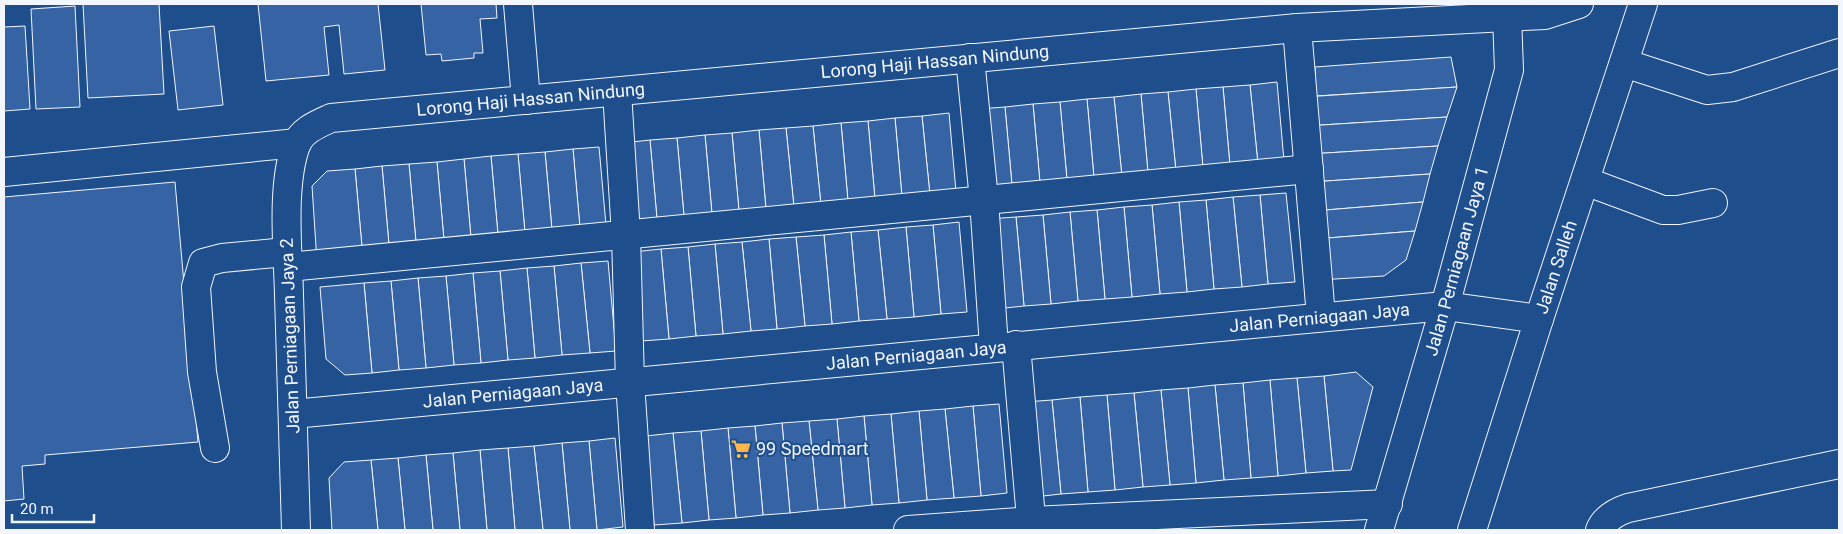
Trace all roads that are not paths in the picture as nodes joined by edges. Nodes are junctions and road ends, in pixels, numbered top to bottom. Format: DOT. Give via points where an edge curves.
graph roads {
  1 [pos="518,4"];
  2 [pos="1579,4"];
  3 [pos="1643,4"];
  4 [pos="1507,16"];
  5 [pos="1298,28"];
  6 [pos="1839,53"];
  7 [pos="970,58"];
  8 [pos="1624,63"];
  9 [pos="617,92"];
  10 [pos="526,100"];
  11 [pos="297,143"];
  12 [pos="1309,169"];
  13 [pos="4,172"];
  14 [pos="1585,181"];
  15 [pos="984,200"];
  16 [pos="1713,203"];
  17 [pos="626,234"];
  18 [pos="287,259"];
  19 [pos="1445,306"];
  20 [pos="1321,317"];
  21 [pos="1539,319"];
  22 [pos="1005,346"];
  23 [pos="630,382"];
  24 [pos="292,414"];
  25 [pos="215,448"];
  26 [pos="1839,464"];
  27 [pos="1388,504"];
  28 [pos="1032,526"];
  29 [pos="296,530"];
  30 [pos="640,530"];
  31 [pos="908,530"];
  32 [pos="1380,530"];
  33 [pos="1472,530"];
  34 [pos="1600,530"];
  1 -- 10 [label="street"];
  2 -- 4 [label="street, Lorong Haji Hassan Nindung" via="1545,15"];
  3 -- 8 [label="street, Jalan Salleh"];
  4 -- 5 [label="street, Lorong Haji Hassan Nindung"];
  4 -- 19 [label="street, Jalan Perniagaan Jaya 1" via="1509,70"];
  5 -- 7 [label="street, Lorong Haji Hassan Nindung"];
  5 -- 12 [label="street"];
  6 -- 8 [label="street" via="1733,87 1707,90"];
  7 -- 9 [label="street, Lorong Haji Hassan Nindung"];
  7 -- 15 [label="street"];
  8 -- 14 [label="street, Jalan Salleh"];
  9 -- 10 [label="street, Lorong Haji Hassan Nindung"];
  9 -- 17 [label="street"];
  10 -- 11 [label="street, Lorong Haji Hassan Nindung" via="331,118 311,127"];
  11 -- 13 [label="street"];
  11 -- 18 [label="street, Jalan Perniagaan Jaya 2" via="291,164"];
  12 -- 15 [label="street"];
  12 -- 20 [label="street"];
  14 -- 16 [label="street" via="1663,210"];
  14 -- 21 [label="street, Jalan Salleh"];
  15 -- 17 [label="street"];
  15 -- 22 [label="street"];
  17 -- 18 [label="street"];
  17 -- 23 [label="street"];
  18 -- 24 [label="street, Jalan Perniagaan Jaya 2"];
  18 -- 25 [label="street" via="222,258 203,263 196,286 202,372"];
  19 -- 20 [label="street, Jalan Perniagaan Jaya"];
  19 -- 21 [label="street, Jalan Perniagaan Jaya"];
  19 -- 27 [label="street, Jalan Perniagaan Jaya 1"];
  20 -- 22 [label="street, Jalan Perniagaan Jaya"];
  21 -- 33 [label="street, Jalan Salleh"];
  22 -- 23 [label="street, Jalan Perniagaan Jaya"];
  22 -- 28 [label="street"];
  23 -- 24 [label="street, Jalan Perniagaan Jaya"];
  23 -- 30 [label="street"];
  24 -- 29 [label="street, Jalan Perniagaan Jaya 2"];
  26 -- 34 [label="street" via="1628,508 1613,514"];
  27 -- 28 [label="street"];
  27 -- 32 [label="street, Jalan Perniagaan Jaya 1"];
  28 -- 31 [label="street"];
}
